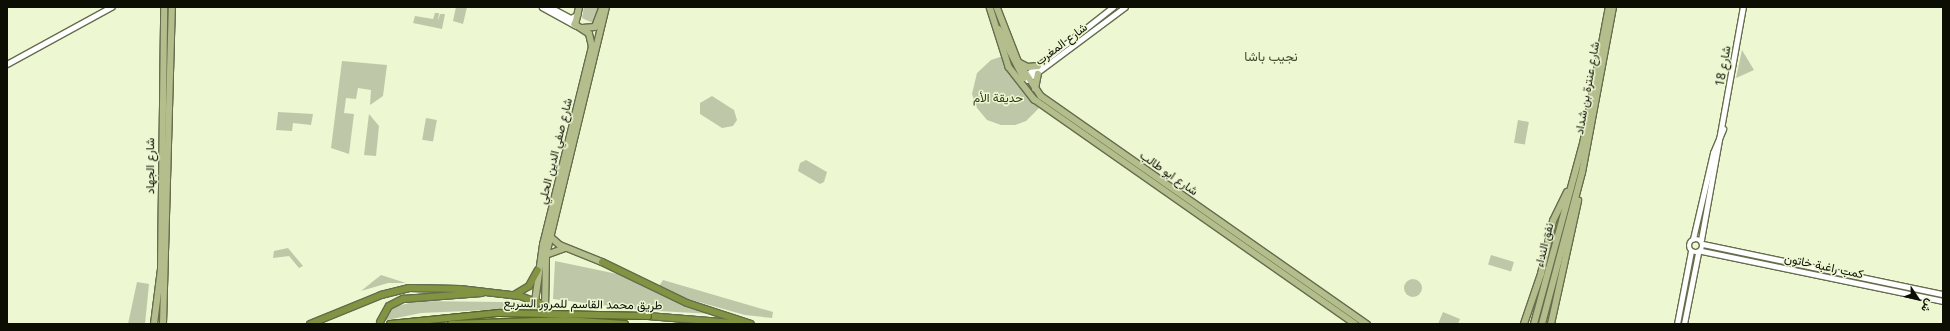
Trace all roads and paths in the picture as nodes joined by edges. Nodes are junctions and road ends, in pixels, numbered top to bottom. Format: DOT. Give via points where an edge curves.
graph roads {
  1 [pos="111,7"];
  2 [pos="164,7"];
  3 [pos="172,7"];
  4 [pos="542,7"];
  5 [pos="550,7"];
  6 [pos="579,7"];
  7 [pos="604,7"];
  8 [pos="990,7"];
  9 [pos="997,7"];
  10 [pos="1113,7"];
  11 [pos="1609,7"];
  12 [pos="1613,7"];
  13 [pos="1743,7"];
  14 [pos="1123,8"];
  15 [pos="577,15"];
  16 [pos="994,20"];
  17 [pos="577,26"];
  18 [pos="1018,61"];
  19 [pos="7,64"];
  20 [pos="1038,66"];
  21 [pos="1038,74"];
  22 [pos="1025,78"];
  23 [pos="1024,90"];
  24 [pos="1035,90"];
  25 [pos="1722,129"];
  26 [pos="164,159"];
  27 [pos="1576,172"];
  28 [pos="1582,173"];
  29 [pos="551,237"];
  30 [pos="1693,239"];
  31 [pos="1702,242"];
  32 [pos="568,248"];
  33 [pos="1691,251"];
  34 [pos="1700,252"];
  35 [pos="546,255"];
  36 [pos="602,262"];
  37 [pos="538,270"];
  38 [pos="482,293"];
  39 [pos="1943,294"];
  40 [pos="513,296"];
  41 [pos="534,299"];
  42 [pos="1943,301"];
  43 [pos="545,307"];
  44 [pos="534,309"];
  45 [pos="380,322"];
  46 [pos="611,323"];
  47 [pos="154,324"];
  48 [pos="163,324"];
  49 [pos="310,324"];
  50 [pos="390,324"];
  51 [pos="451,324"];
  52 [pos="591,324"];
  53 [pos="625,324"];
  54 [pos="752,324"];
  55 [pos="1355,324"];
  56 [pos="1367,324"];
  57 [pos="1524,324"];
  58 [pos="1534,324"];
  59 [pos="1542,324"];
  60 [pos="1551,324"];
  61 [pos="1677,324"];
  62 [pos="1684,324"];
  1 -- 19 [label="street"];
  2 -- 26 [label="main road, شارع الجهاد"];
  3 -- 26 [label="main road, شارع الجهاد"];
  4 -- 17 [label="street"];
  5 -- 15 [label="street" via="571,18"];
  6 -- 15 [label="main road"];
  7 -- 17 [label="main road" via="595,26"];
  7 -- 29 [label="main road, شارع صفي الدين الحلي"];
  8 -- 16 [label="main road, شارع ابو طالب"];
  9 -- 18 [label="main road, شارع ابو طالب"];
  10 -- 20 [label="street, شارع المغرب"];
  11 -- 27 [label="main road, شارع عنترة بن شداد"];
  12 -- 28 [label="main road, شارع عنترة بن شداد"];
  13 -- 25 [label="street, شارع 18"];
  14 -- 21 [label="street, شارع المغرب"];
  15 -- 17 [label="main road"];
  16 -- 22 [label="main road"];
  16 -- 23 [label="main road, شارع ابو طالب" via="1009,67"];
  17 -- 37 [label="main road, شارع صفي الدين الحلي" via="590,37 591,50"];
  18 -- 20 [label="main road" via="1028,67"];
  18 -- 22 [label="main road, شارع ابو طالب"];
  20 -- 22 [label="street, شارع المغرب"];
  21 -- 22 [label="street, شارع المغرب"];
  21 -- 24 [label="main road"];
  22 -- 23 [label="main road"];
  22 -- 24 [label="main road, شارع ابو طالب"];
  23 -- 55 [label="main road, شارع ابو طالب"];
  24 -- 56 [label="main road, شارع ابو طالب"];
  25 -- 30 [label="street, شارع 18" via="1713,153"];
  25 -- 31 [label="street, شارع 18"];
  26 -- 47 [label="main road, شارع الجهاد" via="160,287"];
  26 -- 48 [label="main road, شارع الجهاد"];
  27 -- 57 [label="main road" via="1553,221 1541,274"];
  27 -- 58 [label="main road, نفق النداء"];
  28 -- 59 [label="main road, نفق النداء"];
  28 -- 60 [label="main road" via="1575,223"];
  29 -- 32 [label="main road"];
  29 -- 35 [label="main road, شارع صفي الدين الحلي"];
  30 -- 31 [label="street, كمب راغبة خاتون"];
  30 -- 33 [label="street, شارع 18" via="1689,245"];
  31 -- 34 [label="street, شارع 18"];
  31 -- 39 [label="street, كمب راغبة خاتون"];
  32 -- 35 [label="main road"];
  32 -- 36 [label="main road"];
  33 -- 34 [label="street, كمب راغبة خاتون"];
  33 -- 61 [label="street"];
  34 -- 42 [label="street, كمب راغبة خاتون"];
  34 -- 62 [label="street"];
  35 -- 37 [label="main road"];
  35 -- 43 [label="main road, شارع صفي الدين الحلي"];
  36 -- 54 [label="highway" via="687,302"];
  37 -- 40 [label="highway" via="529,286"];
  37 -- 41 [label="main road, شارع صفي الدين الحلي"];
  38 -- 40 [label="highway"];
  38 -- 45 [label="highway" via="403,299 389,306"];
  38 -- 49 [label="highway" via="441,287 408,288 361,303"];
  40 -- 41 [label="highway"];
  41 -- 43 [label="highway"];
  41 -- 44 [label="main road, شارع صفي الدين الحلي"];
  46 -- 51 [label="highway, طريق محمد القاسم للمرور السريع, bridge" via="565,320"];
  46 -- 52 [label="highway, bridge"];
  46 -- 53 [label="highway, طريق محمد القاسم للمرور السريع, bridge"];
  50 -- 54 [label="highway, طريق محمد القاسم للمرور السريع, bridge" via="499,313 648,316"];
}
